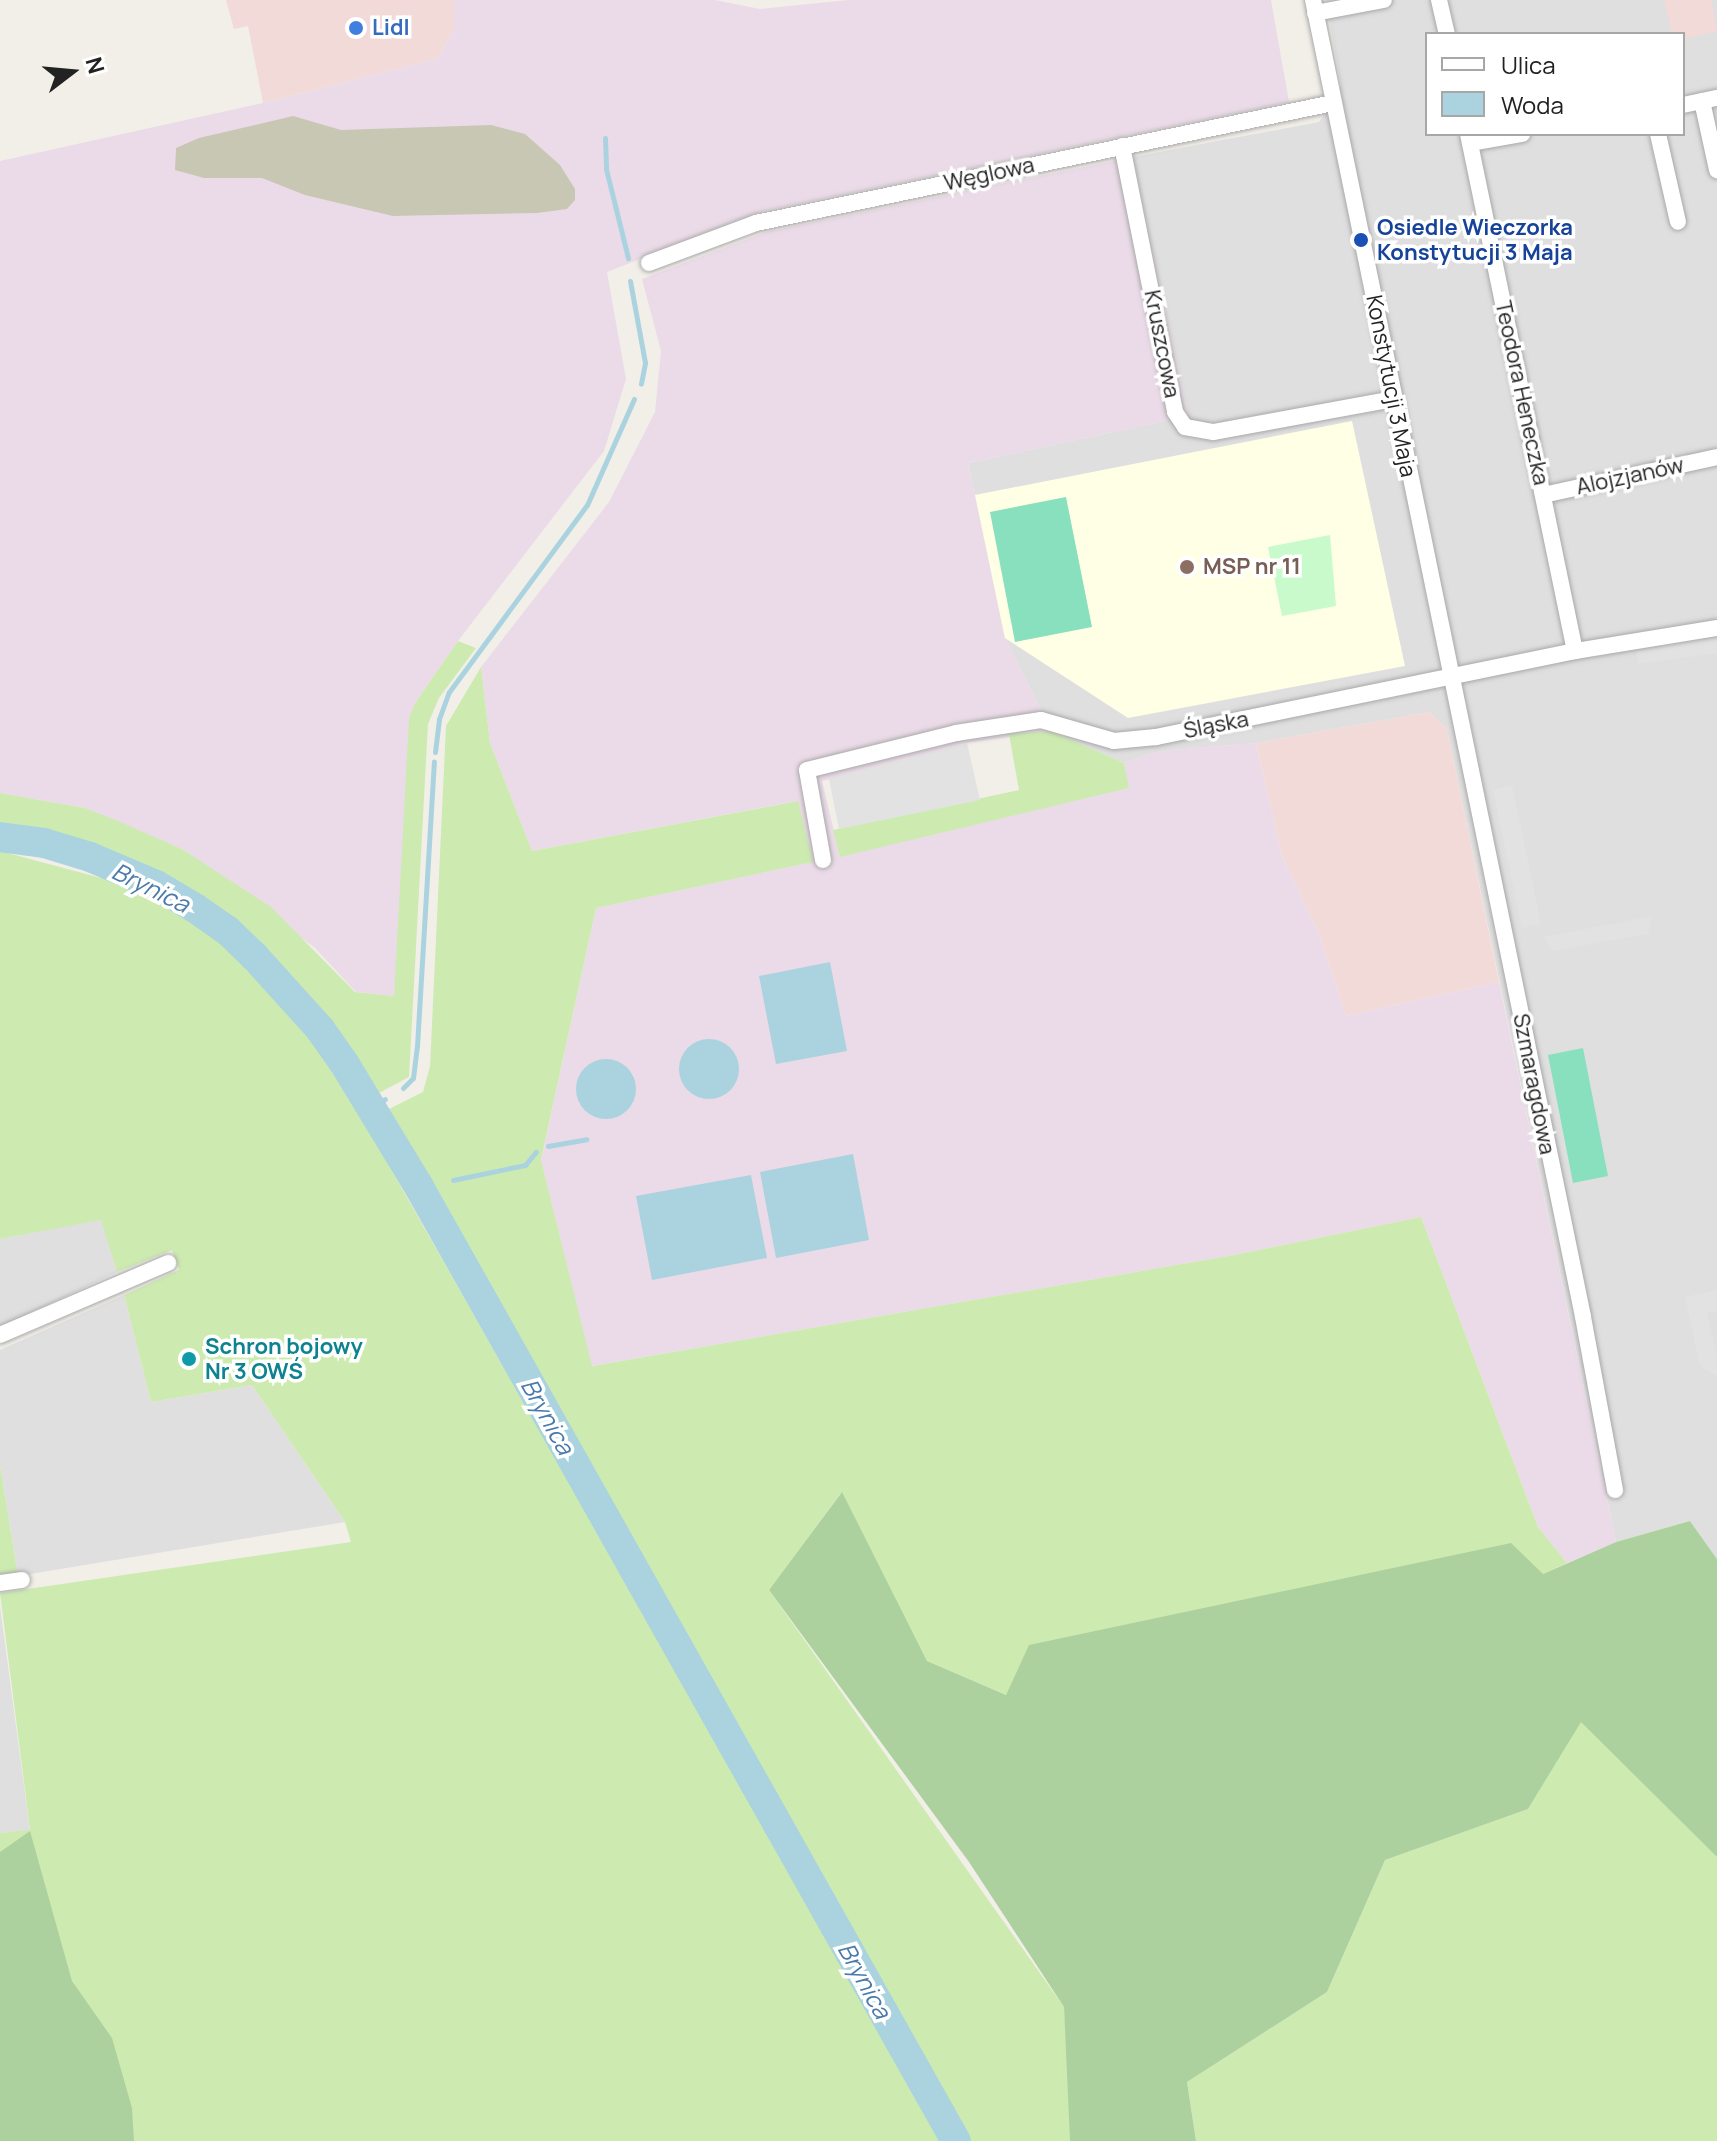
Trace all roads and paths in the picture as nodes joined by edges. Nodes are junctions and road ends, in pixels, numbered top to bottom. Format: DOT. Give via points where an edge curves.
graph roads {
  1 [pos="1384,0"];
  2 [pos="1439,0"];
  3 [pos="1314,6"];
  4 [pos="1447,32"];
  5 [pos="1709,99"];
  6 [pos="1333,103"];
  7 [pos="1685,105"];
  8 [pos="1496,136"];
  9 [pos="1658,136"];
  10 [pos="1469,138"];
  11 [pos="1122,146"];
  12 [pos="1717,170"];
  13 [pos="1678,222"];
  14 [pos="649,263"];
  15 [pos="1393,399"];
  16 [pos="1717,457"];
  17 [pos="1543,495"];
  18 [pos="1717,628"];
  19 [pos="1575,651"];
  20 [pos="1452,678"];
  21 [pos="823,860"];
  22 [pos="168,1263"];
  23 [pos="0,1335"];
  24 [pos="1615,1490"];
  25 [pos="22,1580"];
  26 [pos="0,1583"];
  1 -- 3 [label="street"];
  2 -- 4 [label="street"];
  3 -- 6 [label="street, Konstytucji 3 Maja"];
  5 -- 7 [label="street"];
  5 -- 12 [label="street"];
  6 -- 11 [label="street, Węglowa"];
  6 -- 15 [label="street, Konstytucji 3 Maja"];
  8 -- 10 [label="street"];
  9 -- 13 [label="street"];
  10 -- 17 [label="street, Teodora Heneczka"];
  11 -- 14 [label="street, Węglowa" via="756,223"];
  11 -- 15 [label="street, Kruszcowa" via="1175,412 1185,427 1214,432"];
  15 -- 20 [label="street, Konstytucji 3 Maja"];
  16 -- 17 [label="street, Alojzjanów"];
  17 -- 19 [label="street, Teodora Heneczka"];
  18 -- 19 [label="street, Śląska"];
  19 -- 20 [label="street, Śląska"];
  20 -- 21 [label="street, Śląska" via="1146,739 1114,741 1041,720 956,733 807,770"];
  20 -- 24 [label="street, Szmaragdowa"];
  22 -- 23 [label="street"];
  25 -- 26 [label="street"];
}
